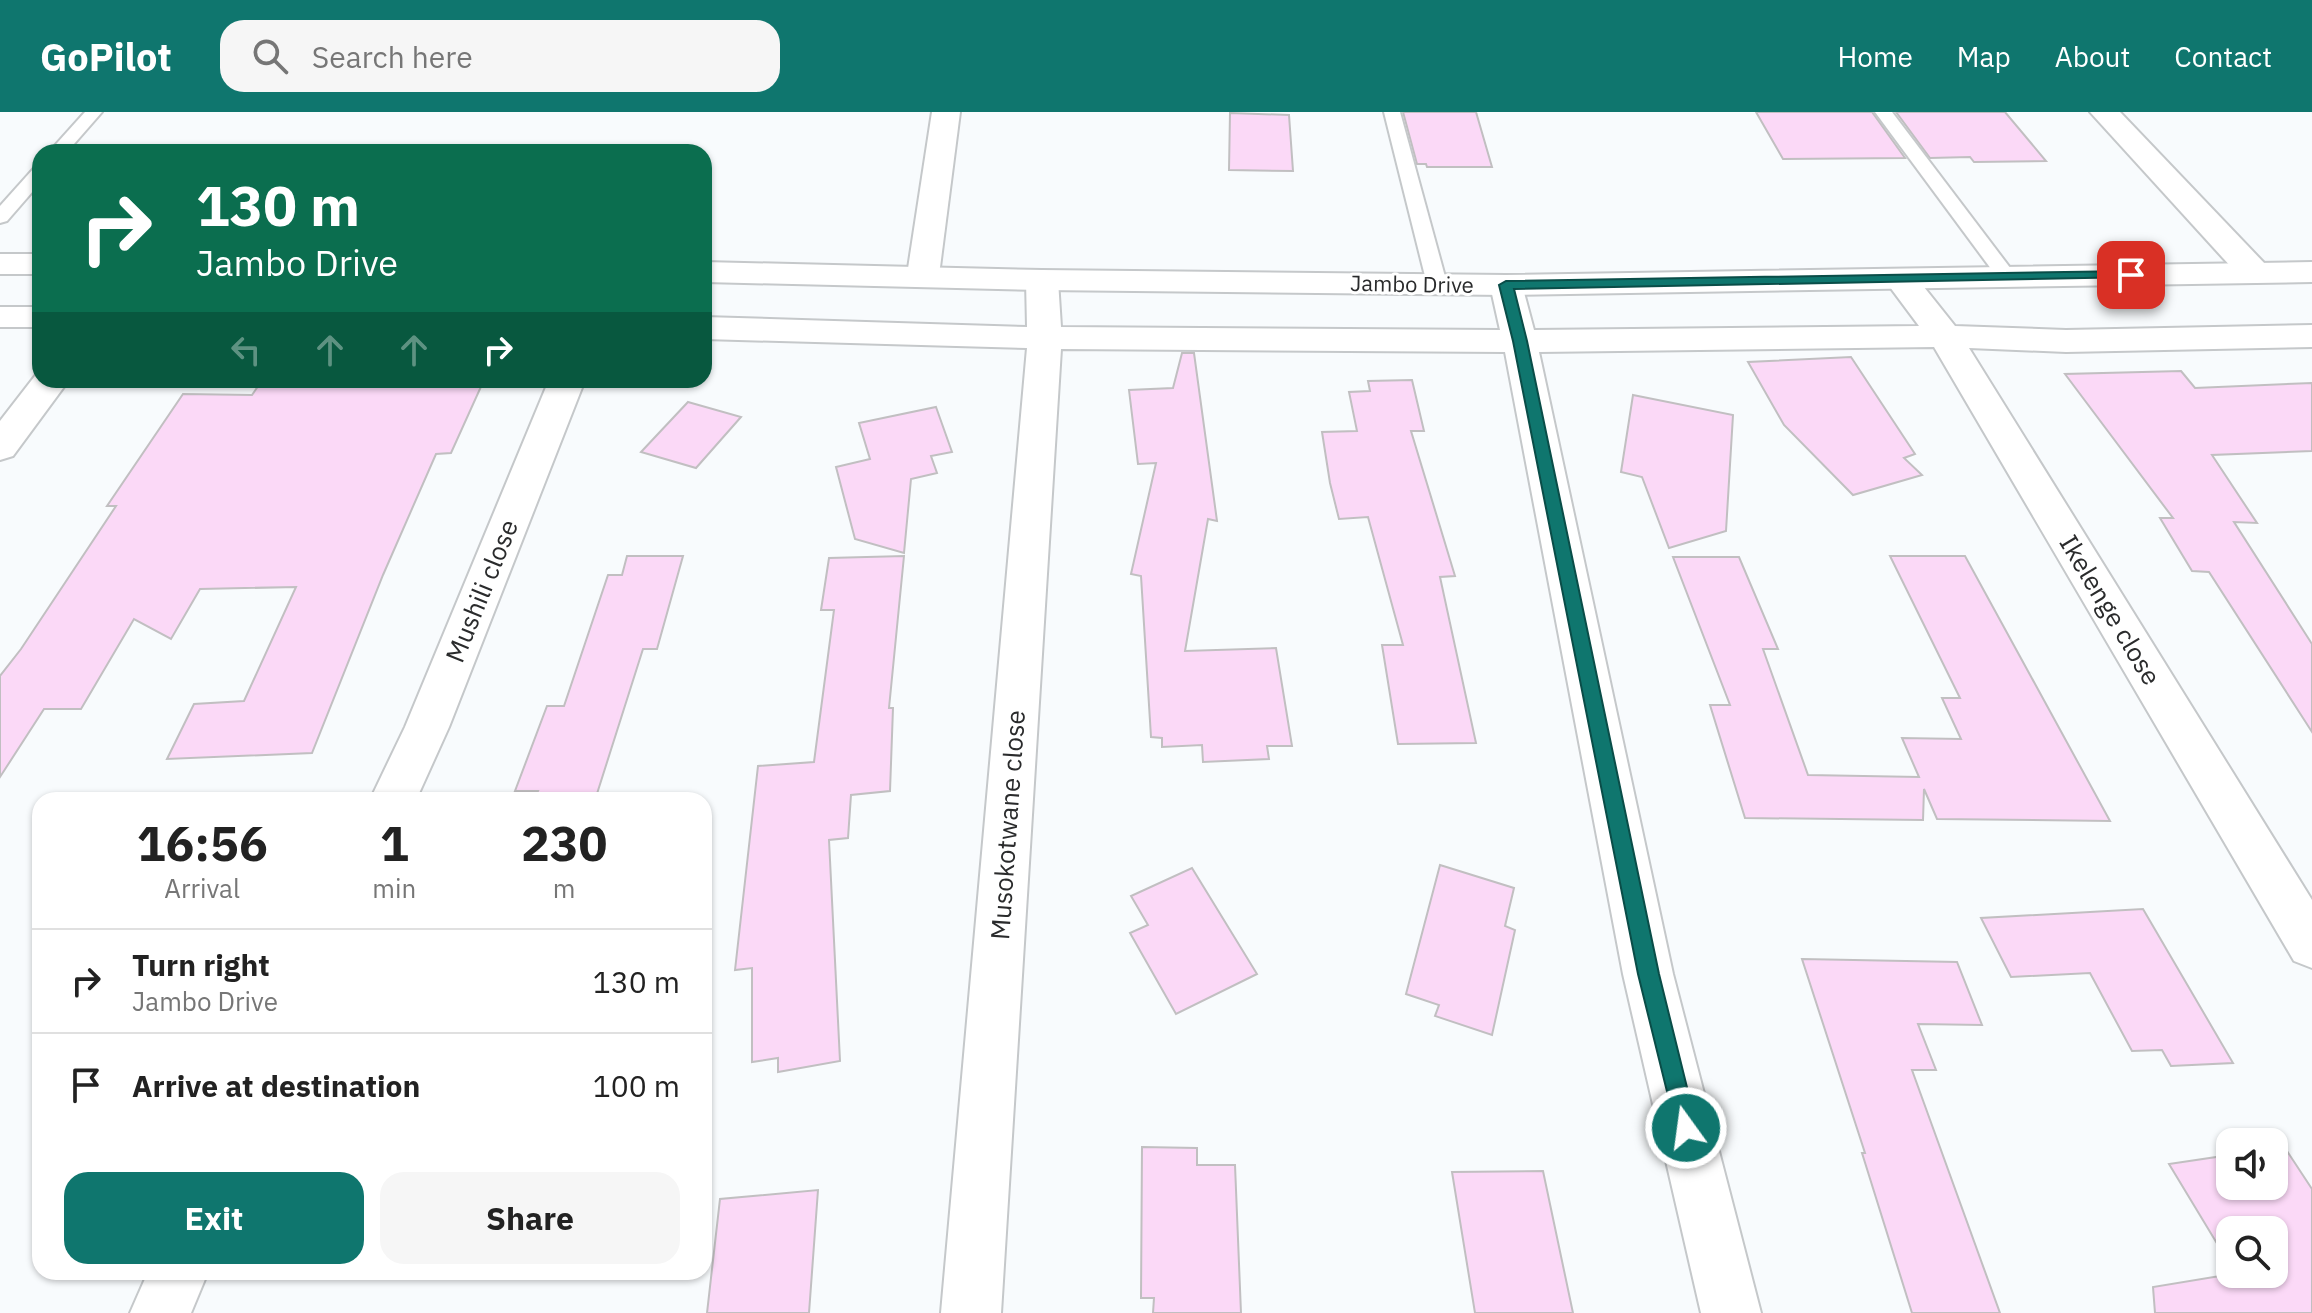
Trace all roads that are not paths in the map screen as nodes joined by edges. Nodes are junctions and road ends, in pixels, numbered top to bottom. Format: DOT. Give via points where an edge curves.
graph roads {
  1 [pos="94,112"];
  2 [pos="946,112"];
  3 [pos="1392,112"];
  4 [pos="1883,112"];
  5 [pos="2104,112"];
  6 [pos="65,144"];
  7 [pos="32,181"];
  8 [pos="0,217"];
  9 [pos="0,264"];
  10 [pos="32,264"];
  11 [pos="712,272"];
  12 [pos="2312,272"];
  13 [pos="2255,273"];
  14 [pos="923,275"];
  15 [pos="2007,277"];
  16 [pos="1900,279"];
  17 [pos="1042,280"];
  18 [pos="1437,284"];
  19 [pos="1506,285"];
  20 [pos="0,317"];
  21 [pos="32,317"];
  22 [pos="712,328"];
  23 [pos="1945,336"];
  24 [pos="2312,336"];
  25 [pos="1045,338"];
  26 [pos="1520,341"];
  27 [pos="45,388"];
  28 [pos="564,388"];
  29 [pos="0,447"];
  30 [pos="397,792"];
  31 [pos="2312,945"];
  32 [pos="175,1280"];
  33 [pos="160,1313"];
  34 [pos="971,1313"];
  35 [pos="1731,1313"];
  1 -- 6 [label="lane"];
  2 -- 14 [label="street"];
  3 -- 18 [label="lane"];
  4 -- 15 [label="lane"];
  5 -- 13 [label="street"];
  7 -- 8 [label="lane"];
  9 -- 10 [label="street"];
  11 -- 14 [label="street, Jambo Drive"];
  12 -- 13 [label="street, Jambo Drive"];
  13 -- 15 [label="street, Jambo Drive"];
  14 -- 17 [label="street, Jambo Drive"];
  15 -- 16 [label="street, Jambo Drive"];
  16 -- 19 [label="street, Jambo Drive"];
  16 -- 23 [label="street, Ikelenge close"];
  17 -- 18 [label="street, Jambo Drive"];
  17 -- 25 [label="street, Musokotwane close"];
  18 -- 19 [label="street, Jambo Drive"];
  19 -- 26 [label="street"];
  20 -- 21 [label="street"];
  22 -- 25 [label="street"];
  23 -- 24 [label="street" via="2066,341"];
  23 -- 26 [label="street"];
  23 -- 31 [label="street, Ikelenge close"];
  25 -- 26 [label="street"];
  25 -- 34 [label="street, Musokotwane close"];
  26 -- 35 [label="street" via="1648,974"];
  27 -- 29 [label="street"];
  28 -- 30 [label="street, Mushili close"];
  32 -- 33 [label="street"];
}
